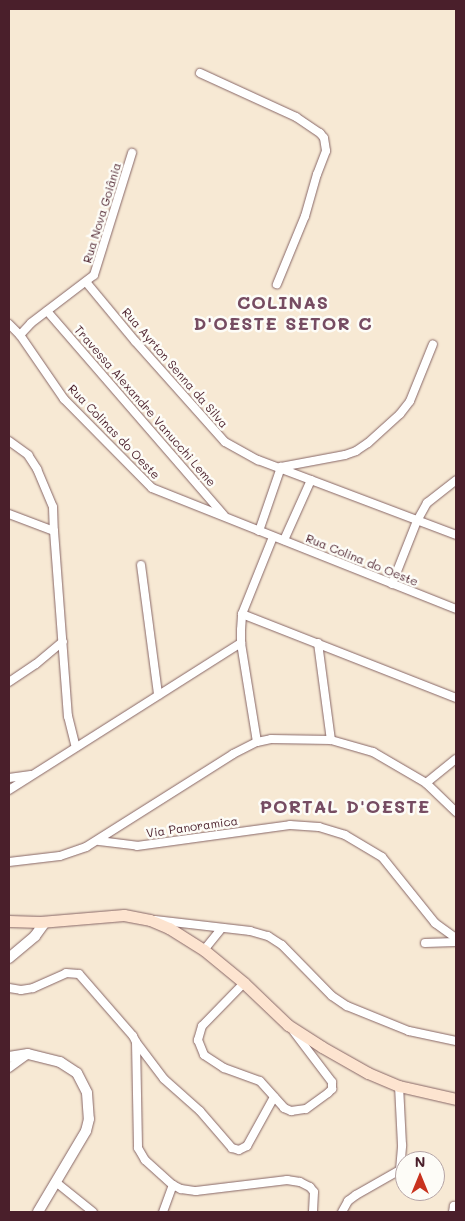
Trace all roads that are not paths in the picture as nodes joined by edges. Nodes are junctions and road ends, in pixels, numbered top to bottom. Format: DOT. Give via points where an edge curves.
graph roads {
  1 [pos="200,73"];
  2 [pos="132,153"];
  3 [pos="86,282"];
  4 [pos="277,284"];
  5 [pos="47,311"];
  6 [pos="9,324"];
  7 [pos="20,335"];
  8 [pos="433,344"];
  9 [pos="9,441"];
  10 [pos="281,467"];
  11 [pos="311,480"];
  12 [pos="456,480"];
  13 [pos="9,514"];
  14 [pos="226,517"];
  15 [pos="417,521"];
  16 [pos="54,531"];
  17 [pos="259,531"];
  18 [pos="456,535"];
  19 [pos="273,536"];
  20 [pos="284,540"];
  21 [pos="141,564"];
  22 [pos="392,584"];
  23 [pos="456,609"];
  24 [pos="242,614"];
  25 [pos="62,640"];
  26 [pos="241,643"];
  27 [pos="318,643"];
  28 [pos="9,682"];
  29 [pos="158,695"];
  30 [pos="456,698"];
  31 [pos="331,740"];
  32 [pos="257,742"];
  33 [pos="76,747"];
  34 [pos="456,759"];
  35 [pos="33,775"];
  36 [pos="9,778"];
  37 [pos="426,783"];
  38 [pos="9,790"];
  39 [pos="456,812"];
  40 [pos="99,841"];
  41 [pos="9,862"];
  42 [pos="150,920"];
  43 [pos="9,921"];
  44 [pos="45,922"];
  45 [pos="222,928"];
  46 [pos="456,940"];
  47 [pos="425,943"];
  48 [pos="204,950"];
  49 [pos="9,958"];
  50 [pos="244,983"];
  51 [pos="9,988"];
  52 [pos="288,1025"];
  53 [pos="456,1041"];
  54 [pos="136,1042"];
  55 [pos="28,1054"];
  56 [pos="9,1057"];
  57 [pos="9,1068"];
  58 [pos="399,1086"];
  59 [pos="274,1097"];
  60 [pos="456,1099"];
  61 [pos="57,1183"];
  62 [pos="173,1185"];
  63 [pos="456,1209"];
  64 [pos="38,1212"];
  65 [pos="93,1212"];
  66 [pos="162,1212"];
  67 [pos="313,1212"];
  68 [pos="342,1212"];
  69 [pos="453,1212"];
  1 -- 4 [label="street" via="296,117 324,138 326,150 305,216"];
  2 -- 3 [label="street, Rua Nova Goiânia" via="97,270"];
  3 -- 5 [label="street, Rua Nova Goiânia"];
  3 -- 10 [label="street, Rua Ayrton Senna da Silva" via="212,430 241,452"];
  5 -- 7 [label="street, Rua Nova Goiânia"];
  5 -- 14 [label="street, Travessa Alexandre Vanucchi Leme"];
  6 -- 7 [label="street, Rua Colinas do Oeste"];
  7 -- 14 [label="street, Rua Colinas do Oeste" via="64,399 144,482 162,493"];
  8 -- 10 [label="street" via="410,401 368,442 345,455"];
  9 -- 16 [label="street" via="28,455 37,469 53,507"];
  10 -- 11 [label="street, Rua Ayrton Senna da Silva"];
  10 -- 17 [label="street"];
  11 -- 15 [label="street, Rua Ayrton Senna da Silva"];
  11 -- 20 [label="street"];
  12 -- 15 [label="street" via="427,502"];
  13 -- 16 [label="street"];
  14 -- 17 [label="street, Rua Colinas do Oeste"];
  15 -- 18 [label="street, Rua Ayrton Senna da Silva"];
  15 -- 22 [label="street"];
  16 -- 25 [label="street"];
  17 -- 19 [label="street, Rua Colina do Oeste"];
  19 -- 20 [label="street, Rua Colina do Oeste"];
  19 -- 24 [label="street"];
  20 -- 22 [label="street, Rua Colina do Oeste"];
  21 -- 29 [label="street"];
  22 -- 23 [label="street, Rua Colina do Oeste"];
  24 -- 26 [label="street"];
  24 -- 27 [label="street"];
  25 -- 28 [label="street" via="36,664"];
  25 -- 33 [label="street" via="68,716"];
  26 -- 29 [label="street"];
  26 -- 32 [label="street"];
  27 -- 30 [label="street"];
  27 -- 31 [label="street"];
  29 -- 33 [label="street"];
  31 -- 32 [label="street" via="305,738"];
  31 -- 37 [label="street" via="372,752"];
  32 -- 40 [label="street" via="233,754"];
  33 -- 35 [label="street"];
  34 -- 37 [label="street"];
  35 -- 36 [label="street"];
  35 -- 38 [label="street"];
  37 -- 39 [label="street"];
  40 -- 41 [label="street" via="72,853"];
  40 -- 46 [label="street, Via Panoramica" via="137,846 290,825 319,826 345,835 382,857 435,923"];
  42 -- 44 [label="main road" via="124,915"];
  42 -- 45 [label="street"];
  42 -- 48 [label="main road"];
  43 -- 44 [label="main road"];
  44 -- 49 [label="street"];
  45 -- 48 [label="street"];
  45 -- 53 [label="street" via="250,931 275,940 322,987 347,1006 409,1031"];
  46 -- 47 [label="street"];
  48 -- 50 [label="main road"];
  50 -- 52 [label="main road"];
  50 -- 59 [label="street" via="202,1026 198,1033 199,1048 212,1062 260,1081"];
  51 -- 54 [label="street" via="33,988 66,973 79,974"];
  52 -- 58 [label="main road" via="353,1065"];
  52 -- 59 [label="street" via="328,1075 332,1086 328,1093 306,1109 291,1111"];
  54 -- 59 [label="street" via="164,1079 200,1111 232,1148 247,1146"];
  54 -- 62 [label="street" via="138,1148 145,1160"];
  55 -- 56 [label="street"];
  55 -- 57 [label="street"];
  55 -- 61 [label="street" via="45,1057 70,1068 77,1073 87,1093 89,1119 86,1131"];
  58 -- 60 [label="main road"];
  58 -- 68 [label="street" via="400,1170 356,1195"];
  61 -- 64 [label="street"];
  61 -- 65 [label="street"];
  62 -- 66 [label="street"];
  62 -- 67 [label="street" via="181,1190 196,1191 287,1180 300,1182 310,1186 314,1192"];
  63 -- 69 [label="street" via="454,1206"];
}
